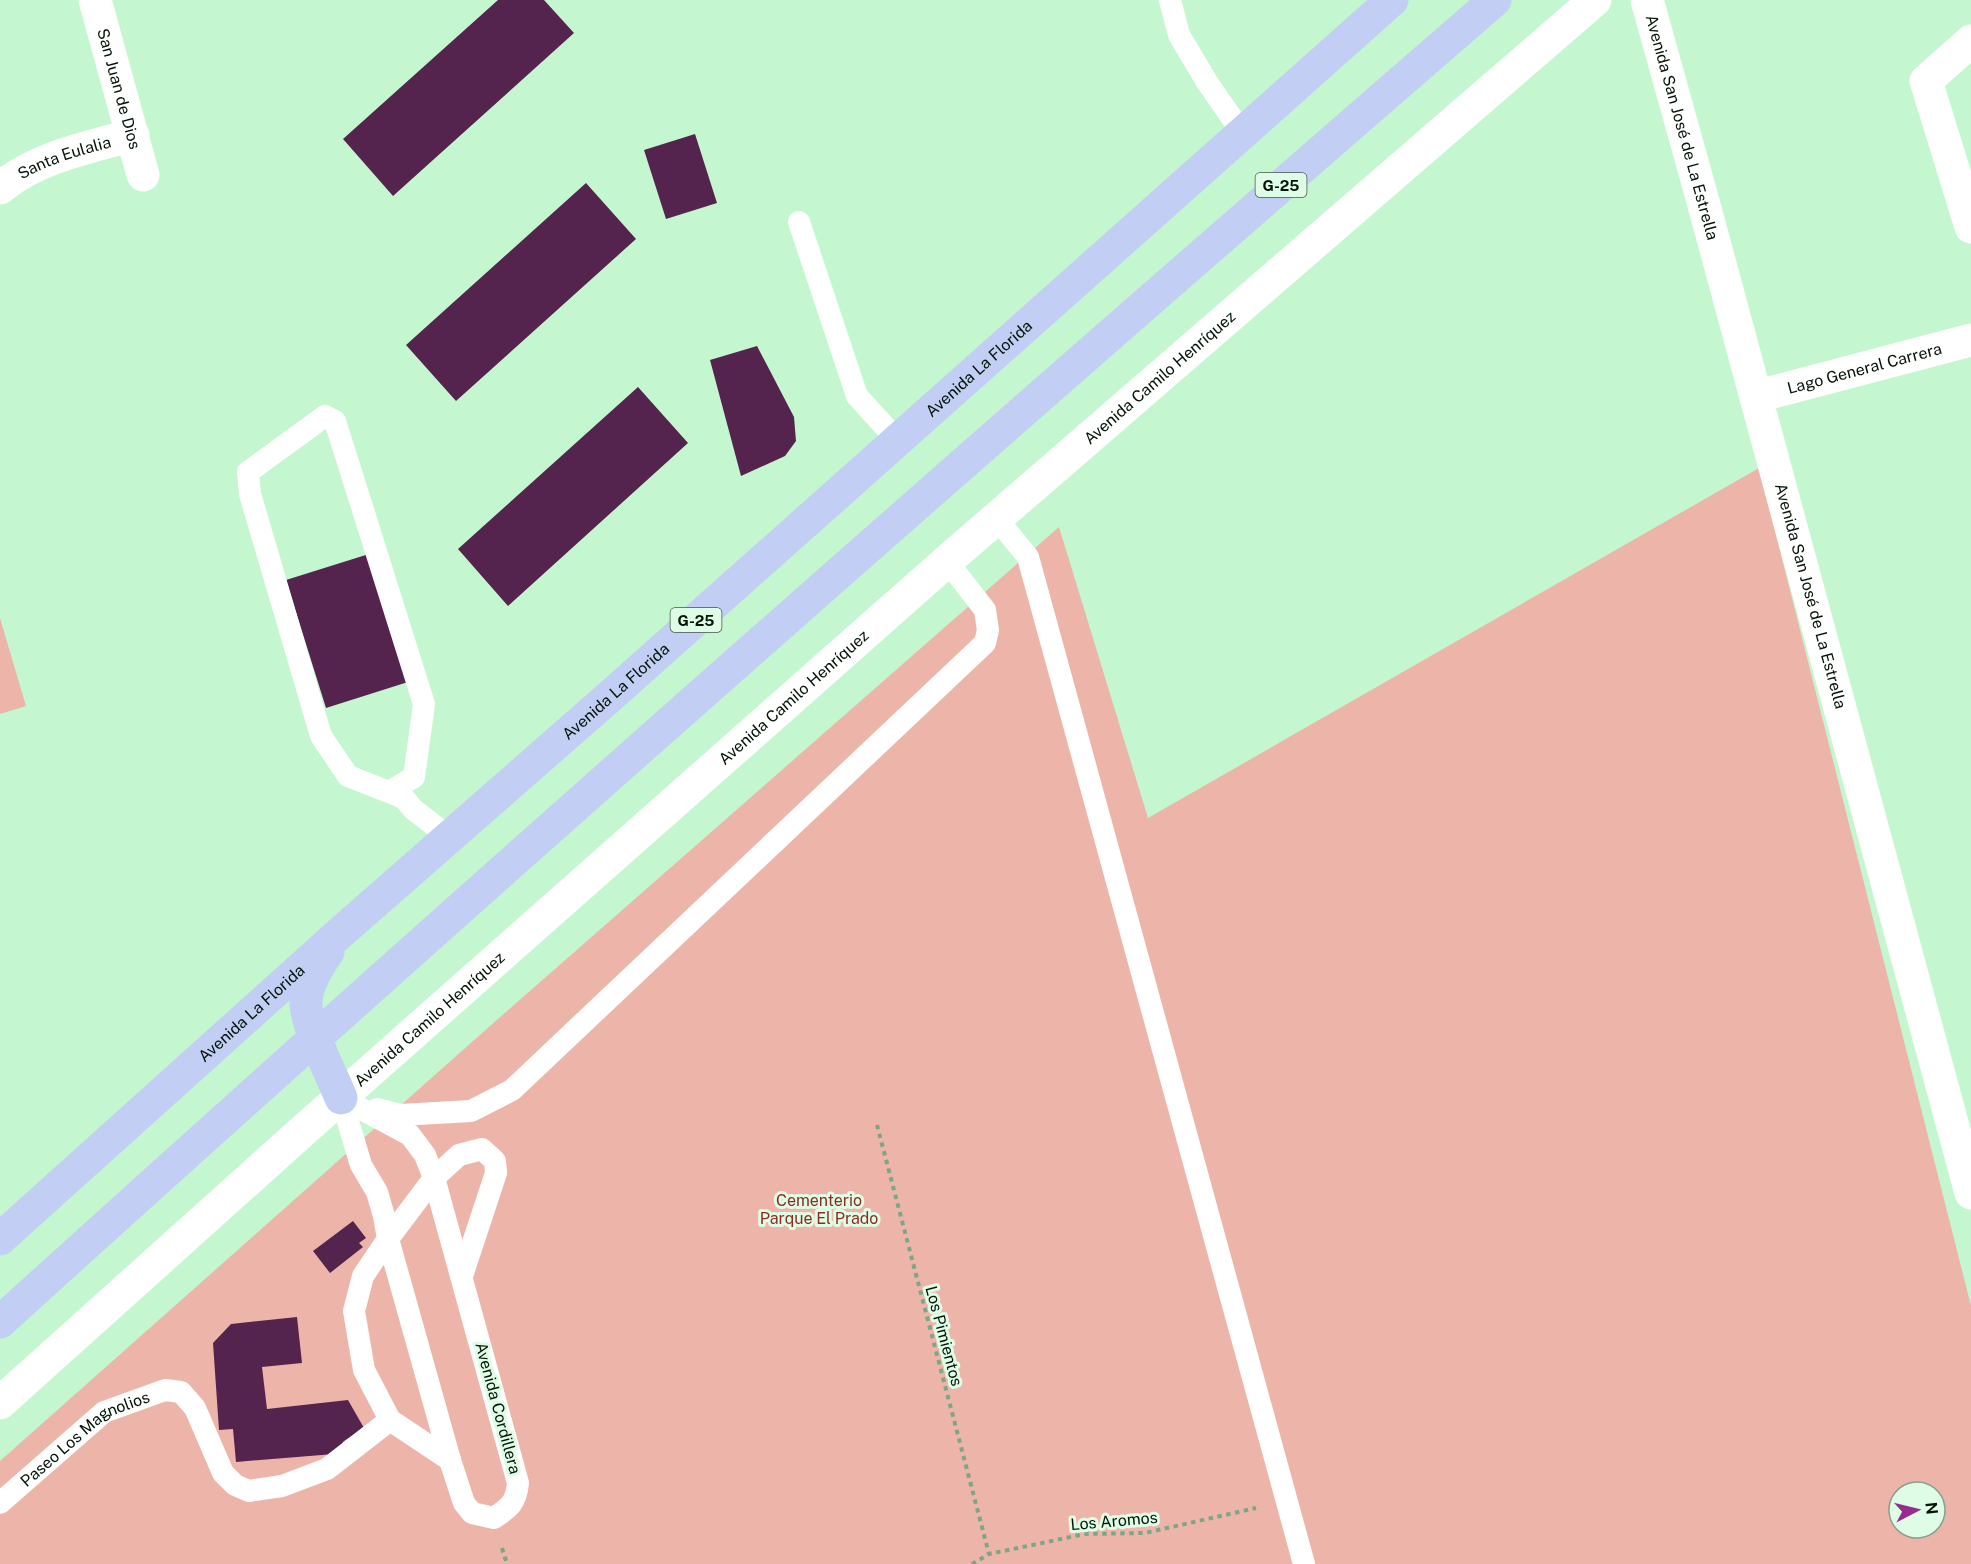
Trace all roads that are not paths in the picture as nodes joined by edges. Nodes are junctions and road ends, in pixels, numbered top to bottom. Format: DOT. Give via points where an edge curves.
graph roads {
  1 [pos="95,0"];
  2 [pos="1170,0"];
  3 [pos="1392,0"];
  4 [pos="1495,0"];
  5 [pos="1595,0"];
  6 [pos="1647,0"];
  7 [pos="1971,41"];
  8 [pos="1243,134"];
  9 [pos="133,135"];
  10 [pos="143,175"];
  11 [pos="0,188"];
  12 [pos="799,222"];
  13 [pos="1971,227"];
  14 [pos="1971,340"];
  15 [pos="1758,396"];
  16 [pos="898,441"];
  17 [pos="996,518"];
  18 [pos="947,561"];
  19 [pos="389,792"];
  20 [pos="449,837"];
  21 [pos="340,933"];
  22 [pos="316,1035"];
  23 [pos="341,1098"];
  24 [pos="434,1178"];
  25 [pos="1971,1194"];
  26 [pos="0,1239"];
  27 [pos="388,1239"];
  28 [pos="462,1276"];
  29 [pos="0,1322"];
  30 [pos="0,1403"];
  31 [pos="390,1420"];
  32 [pos="450,1460"];
  33 [pos="0,1503"];
  34 [pos="1304,1564"];
  1 -- 9 [label="street, San Juan de Dios"];
  2 -- 8 [label="lane" via="1179,35"];
  3 -- 8 [label="main road, Avenida La Florida / G-25"];
  4 -- 22 [label="main road, G-25" via="1058,378"];
  5 -- 17 [label="street, Avenida Camilo Henríquez"];
  6 -- 15 [label="street, Avenida San José de La Estrella"];
  7 -- 13 [label="street" via="1926,81"];
  8 -- 16 [label="main road, Avenida La Florida / G-25"];
  9 -- 10 [label="street, San Juan de Dios"];
  9 -- 11 [label="street, Santa Eulalia" via="43,163"];
  12 -- 16 [label="lane" via="857,396"];
  14 -- 15 [label="street, Lago General Carrera"];
  15 -- 25 [label="street, Avenida San José de La Estrella"];
  16 -- 20 [label="main road, Avenida La Florida / G-25"];
  17 -- 18 [label="street, Avenida Camilo Henríquez"];
  17 -- 34 [label="lane" via="1028,557"];
  18 -- 23 [label="street, Avenida Camilo Henríquez"];
  18 -- 23 [label="lane" via="985,610 985,643 512,1090 471,1111 400,1115"];
  19 -- 19 [label="lane" via="348,776 321,736 250,494 248,472 325,416 335,421 424,704 414,777"];
  19 -- 20 [label="lane" via="404,798"];
  20 -- 21 [label="main road, Avenida La Florida / G-25"];
  21 -- 22 [label="main road" via="319,965 306,1000"];
  21 -- 26 [label="main road, Avenida La Florida / G-25"];
  22 -- 23 [label="main road"];
  22 -- 29 [label="main road, G-25"];
  23 -- 24 [label="lane, Avenida Cordillera" via="410,1135 425,1155"];
  23 -- 27 [label="lane, Avenida Cordillera" via="362,1165 377,1192"];
  23 -- 30 [label="street, Avenida Camilo Henríquez"];
  24 -- 27 [label="lane"];
  24 -- 28 [label="lane, Avenida Cordillera"];
  24 -- 28 [label="lane" via="459,1155 482,1149 495,1161 496,1173"];
  27 -- 31 [label="lane" via="363,1276 354,1311 364,1370"];
  27 -- 32 [label="lane, Avenida Cordillera"];
  28 -- 32 [label="lane, Avenida Cordillera" via="518,1483 517,1497 494,1518 472,1513 464,1503"];
  31 -- 32 [label="lane"];
  31 -- 33 [label="lane, Paseo Los Magnolios" via="327,1469 282,1486 249,1491 235,1485 223,1473 195,1408 181,1392 165,1390 104,1412"];
}
